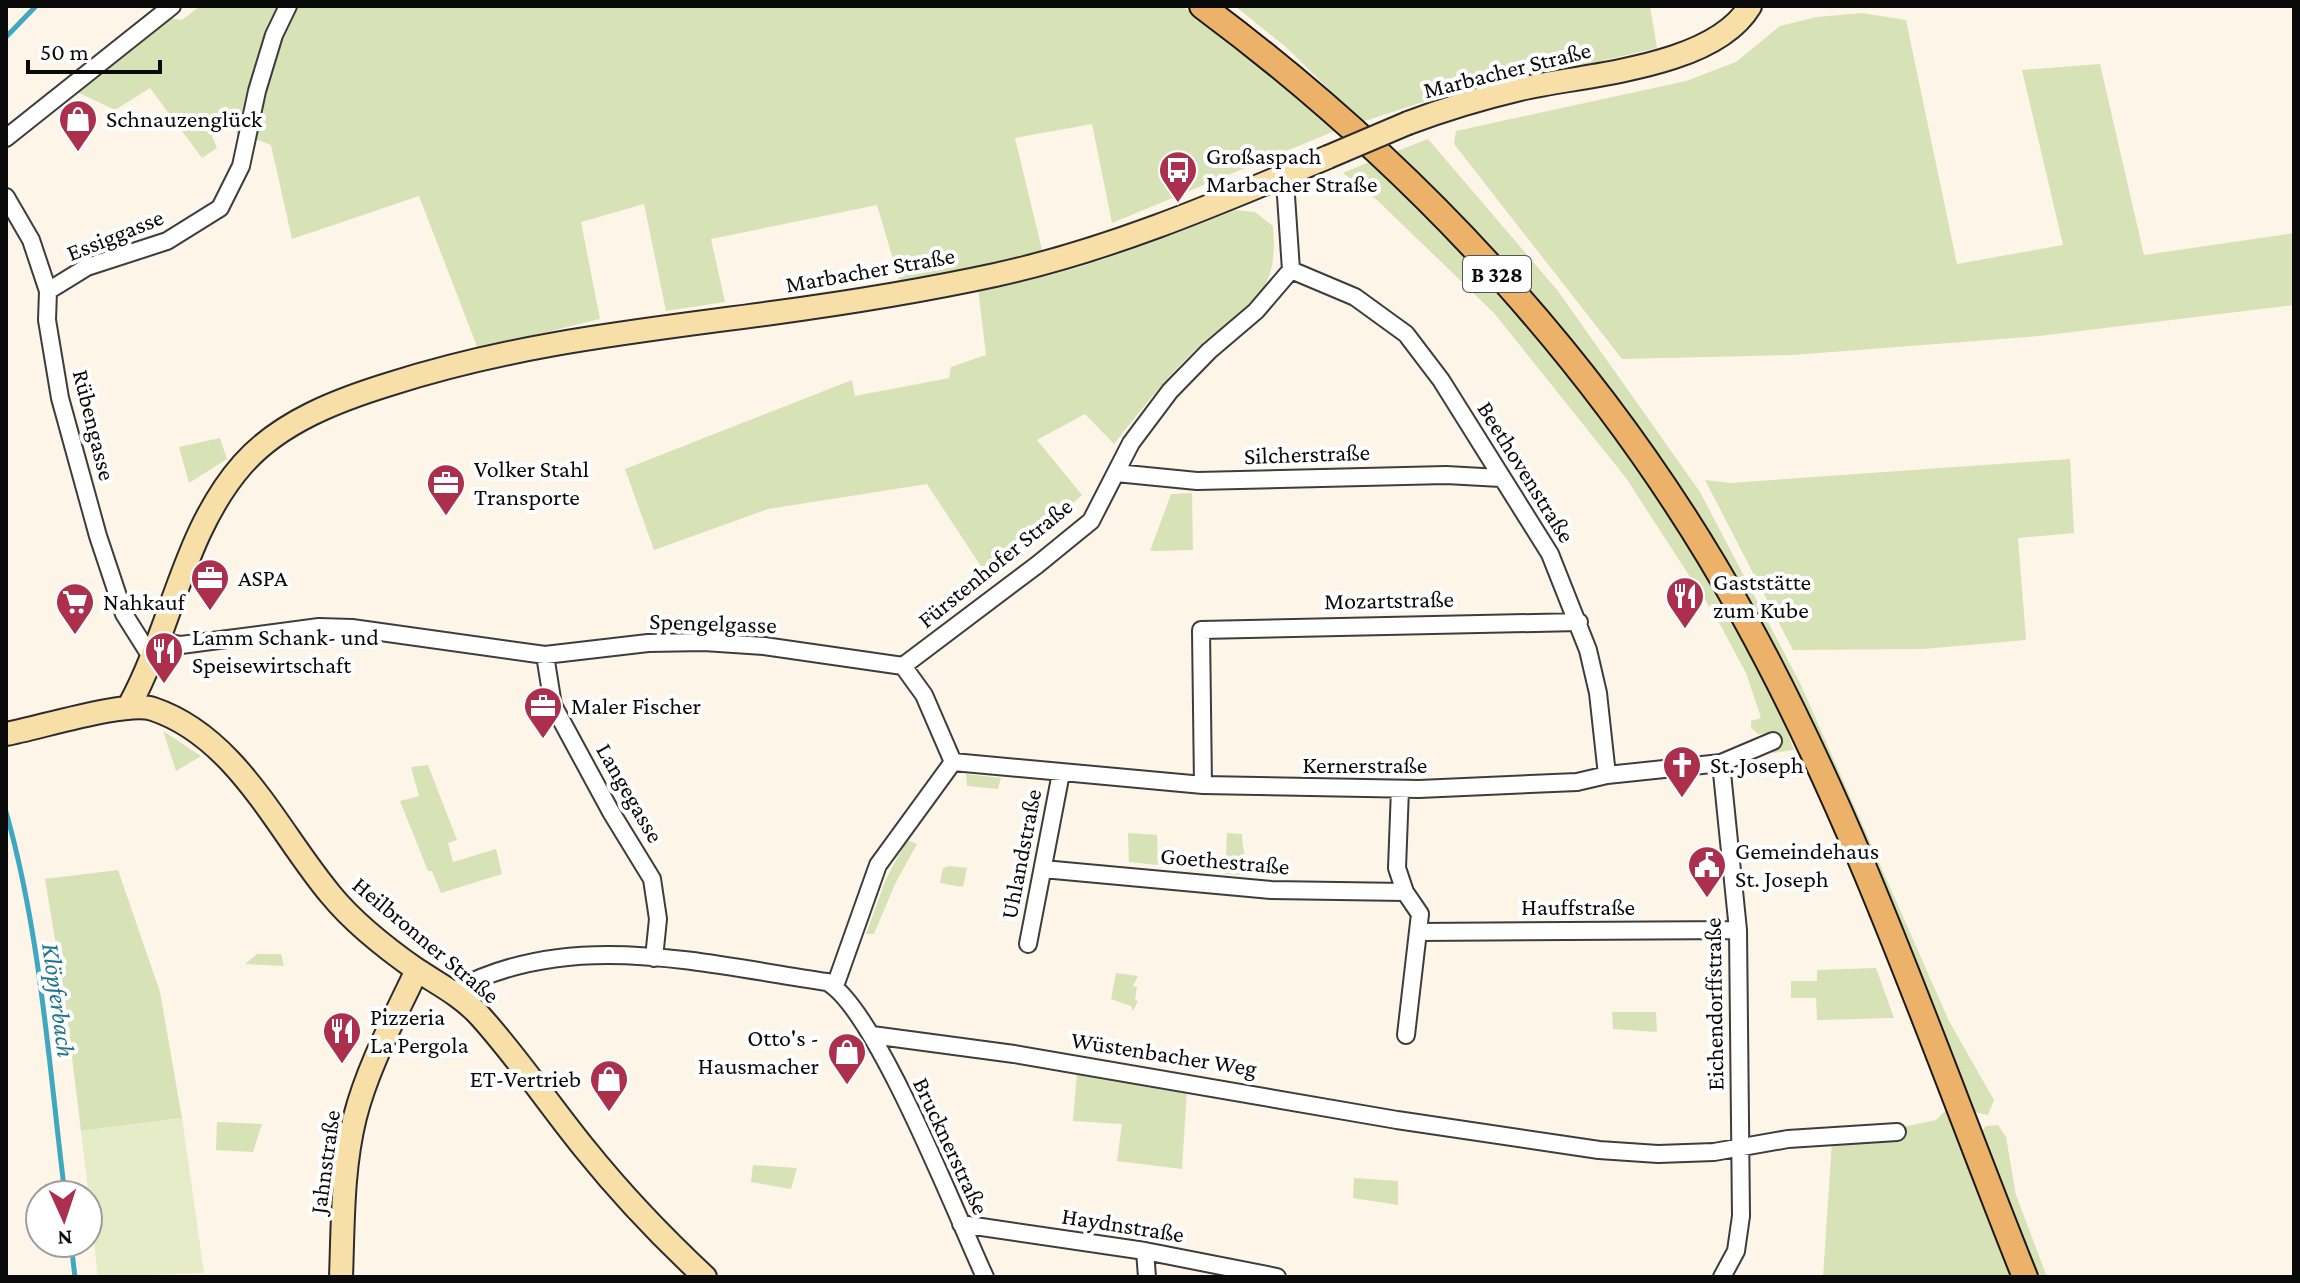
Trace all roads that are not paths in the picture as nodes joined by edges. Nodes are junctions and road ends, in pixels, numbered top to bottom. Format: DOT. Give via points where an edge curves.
graph roads {
  1 [pos="172,6"];
  2 [pos="288,6"];
  3 [pos="1202,6"];
  4 [pos="1750,6"];
  5 [pos="6,138"];
  6 [pos="1281,177"];
  7 [pos="6,197"];
  8 [pos="1291,270"];
  9 [pos="48,291"];
  10 [pos="1116,473"];
  11 [pos="1501,478"];
  12 [pos="1579,622"];
  13 [pos="156,651"];
  14 [pos="545,655"];
  15 [pos="903,666"];
  16 [pos="129,706"];
  17 [pos="6,734"];
  18 [pos="1773,741"];
  19 [pos="953,762"];
  20 [pos="1721,763"];
  21 [pos="1061,773"];
  22 [pos="1607,775"];
  23 [pos="1203,785"];
  24 [pos="1400,789"];
  25 [pos="1043,869"];
  26 [pos="1405,892"];
  27 [pos="1738,930"];
  28 [pos="1418,932"];
  29 [pos="1028,944"];
  30 [pos="654,958"];
  31 [pos="417,970"];
  32 [pos="835,986"];
  33 [pos="453,991"];
  34 [pos="872,1035"];
  35 [pos="1406,1035"];
  36 [pos="1897,1132"];
  37 [pos="1741,1149"];
  38 [pos="961,1224"];
  39 [pos="1145,1251"];
  40 [pos="341,1277"];
  41 [pos="705,1277"];
  42 [pos="985,1277"];
  43 [pos="1147,1277"];
  44 [pos="1277,1277"];
  45 [pos="1722,1277"];
  46 [pos="2025,1277"];
  1 -- 5 [label="street"];
  2 -- 9 [label="street, Essiggasse" via="257,91 241,166 220,208 167,241 87,267"];
  3 -- 46 [label="main road, B 328" via="1310,91 1531,309 1613,412 1685,516 1744,616 1818,765"];
  4 -- 6 [label="street, Marbacher Straße, bridge" via="1733,27 1698,48 1449,108"];
  6 -- 8 [label="street"];
  6 -- 13 [label="street, Marbacher Straße" via="1169,222 996,275 809,308 578,337 452,364 349,397 260,447 220,494"];
  7 -- 9 [label="street, Rübengasse" via="31,240"];
  8 -- 10 [label="street, Fürstenhofer Straße" via="1256,311 1170,391"];
  8 -- 11 [label="street, Beethovenstraße" via="1355,297 1406,334"];
  9 -- 13 [label="street, Rübengasse" via="47,320 60,398 98,536 124,614"];
  10 -- 11 [label="street, Silcherstraße" via="1197,481"];
  10 -- 15 [label="street, Fürstenhofer Straße" via="1091,521"];
  11 -- 12 [label="street, Beethovenstraße" via="1550,554"];
  12 -- 22 [label="street, Beethovenstraße" via="1598,693"];
  12 -- 23 [label="street, Mozartstraße" via="1201,630"];
  13 -- 14 [label="street, Spengelgasse" via="286,630 341,627"];
  13 -- 16 [label="street, Marbacher Straße"];
  14 -- 15 [label="street, Spengelgasse" via="704,642"];
  14 -- 30 [label="street, Langegasse" via="553,705 652,879 658,919"];
  15 -- 19 [label="street" via="924,695"];
  16 -- 17 [label="street"];
  16 -- 31 [label="street, Heilbronner Straße" via="152,708 175,719 228,759 331,896"];
  18 -- 20 [label="street, Kernerstraße"];
  19 -- 21 [label="street, Kernerstraße"];
  19 -- 32 [label="street" via="878,865"];
  20 -- 22 [label="street, Kernerstraße"];
  20 -- 27 [label="street, Eichendorffstraße"];
  21 -- 23 [label="street, Kernerstraße"];
  21 -- 25 [label="street, Uhlandstraße"];
  22 -- 24 [label="street, Kernerstraße" via="1577,782"];
  23 -- 24 [label="street, Kernerstraße"];
  24 -- 26 [label="street" via="1397,868"];
  25 -- 26 [label="street, Goethestraße" via="1271,890"];
  25 -- 29 [label="street, Uhlandstraße"];
  26 -- 28 [label="street" via="1420,914"];
  27 -- 28 [label="street, Hauffstraße"];
  27 -- 37 [label="street, Eichendorffstraße"];
  28 -- 35 [label="street"];
  30 -- 32 [label="street"];
  30 -- 33 [label="street" via="591,952 553,956 485,973"];
  31 -- 33 [label="street, Heilbronner Straße"];
  31 -- 40 [label="street, Jahnstraße" via="355,1117"];
  32 -- 34 [label="street"];
  33 -- 41 [label="street, Heilbronner Straße" via="480,1015 653,1228"];
  34 -- 37 [label="street, Wüstenbacher Weg" via="1599,1150 1658,1154"];
  34 -- 38 [label="street, Brucknerstraße"];
  36 -- 37 [label="street, Wüstenbacher Weg" via="1788,1139"];
  37 -- 45 [label="street" via="1740,1232"];
  38 -- 39 [label="street, Haydnstraße"];
  38 -- 42 [label="street, Brucknerstraße"];
  39 -- 43 [label="street"];
  39 -- 44 [label="street, Haydnstraße"];
}
